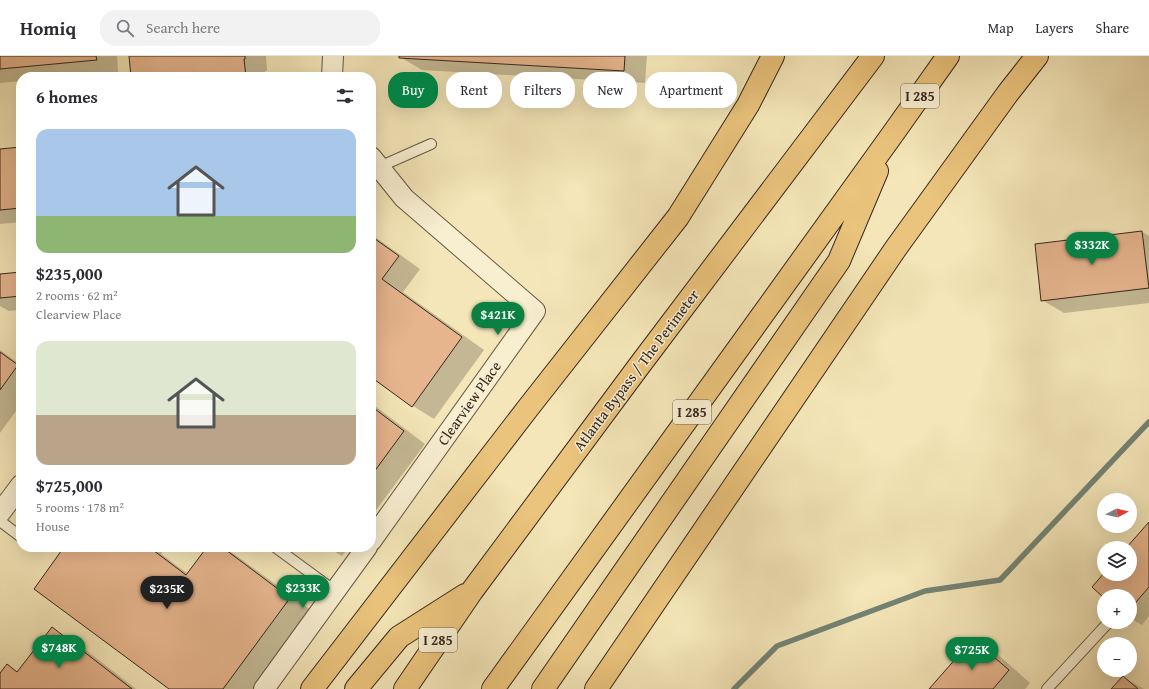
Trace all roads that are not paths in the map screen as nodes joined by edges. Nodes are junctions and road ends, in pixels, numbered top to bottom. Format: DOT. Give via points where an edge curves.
graph roads {
  1 [pos="333,56"];
  2 [pos="773,56"];
  3 [pos="873,56"];
  4 [pos="948,56"];
  5 [pos="1037,56"];
  6 [pos="332,72"];
  7 [pos="892,135"];
  8 [pos="431,144"];
  9 [pos="376,162"];
  10 [pos="376,163"];
  11 [pos="16,492"];
  12 [pos="0,513"];
  13 [pos="0,521"];
  14 [pos="16,533"];
  15 [pos="376,534"];
  16 [pos="282,552"];
  17 [pos="363,552"];
  18 [pos="335,591"];
  19 [pos="472,591"];
  20 [pos="1102,629"];
  21 [pos="264,689"];
  22 [pos="312,689"];
  23 [pos="356,689"];
  24 [pos="404,689"];
  25 [pos="492,689"];
  26 [pos="543,689"];
  27 [pos="596,689"];
  28 [pos="1047,689"];
  1 -- 6 [label="street"];
  2 -- 22 [label="highway" via="748,105 678,217"];
  3 -- 19 [label="highway, Atlanta Bypass / The Perimeter / I 285"];
  4 -- 7 [label="highway, I 285"];
  5 -- 27 [label="highway" via="896,248"];
  7 -- 25 [label="highway, I 285"];
  7 -- 26 [label="highway" via="839,261"];
  8 -- 9 [label="lane"];
  10 -- 15 [label="street, Clearview Place" via="404,198 535,311"];
  11 -- 12 [label="street"];
  13 -- 14 [label="lane"];
  16 -- 18 [label="lane"];
  17 -- 18 [label="street"];
  18 -- 21 [label="street"];
  19 -- 23 [label="highway" via="399,637"];
  19 -- 24 [label="highway, Atlanta Bypass / The Perimeter / I 285"];
  20 -- 28 [label="lane"];
}
